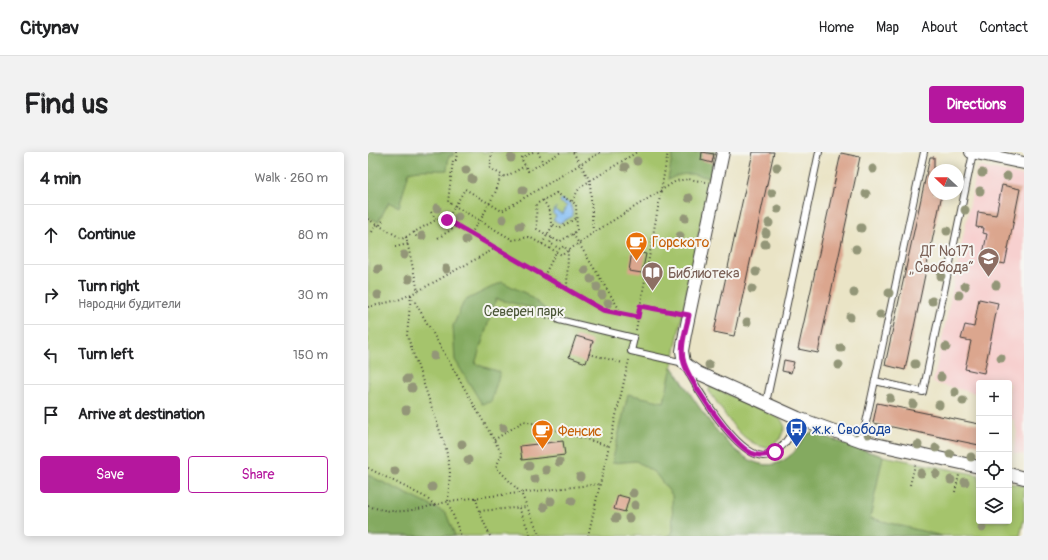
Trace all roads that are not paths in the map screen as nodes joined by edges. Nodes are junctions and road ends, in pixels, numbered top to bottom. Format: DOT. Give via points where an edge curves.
graph roads {
  1 [pos="723,152"];
  2 [pos="819,152"];
  3 [pos="924,152"];
  4 [pos="972,152"];
  5 [pos="1024,163"];
  6 [pos="559,320"];
  7 [pos="684,363"];
  8 [pos="875,381"];
  9 [pos="766,403"];
  10 [pos="798,418"];
  11 [pos="862,441"];
  12 [pos="976,466"];
  13 [pos="1012,475"];
  14 [pos="1024,478"];
  1 -- 7 [label="street" via="682,351"];
  2 -- 9 [label="lane"];
  3 -- 8 [label="lane"];
  4 -- 5 [label="street"];
  4 -- 8 [label="lane" via="924,392"];
  6 -- 7 [label="lane" via="634,338 631,351"];
  7 -- 9 [label="street" via="698,373"];
  7 -- 10 [label="lane" via="727,431 738,444 752,453 764,456 775,452 790,438"];
  8 -- 11 [label="lane"];
  9 -- 10 [label="street"];
  10 -- 11 [label="street"];
  11 -- 12 [label="street"];
  13 -- 14 [label="street"];
}
